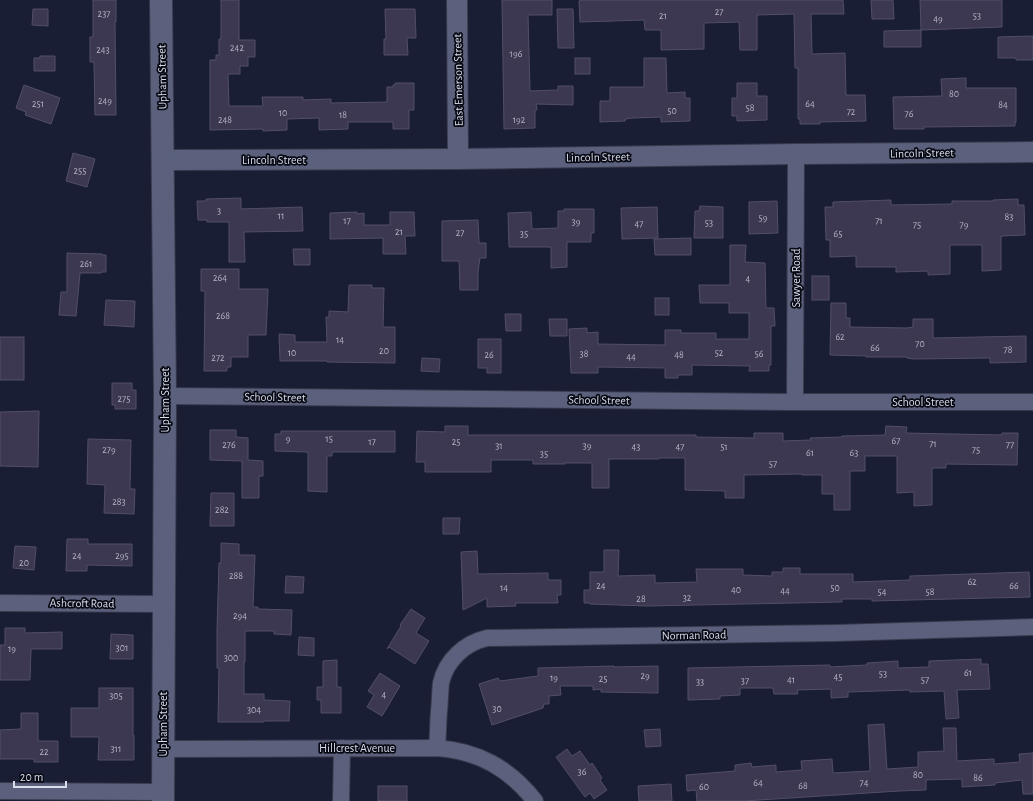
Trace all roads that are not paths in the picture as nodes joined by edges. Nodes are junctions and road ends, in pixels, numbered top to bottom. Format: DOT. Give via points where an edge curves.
graph roads {
  1 [pos="161,0"];
  2 [pos="457,0"];
  3 [pos="1033,152"];
  4 [pos="796,154"];
  5 [pos="458,159"];
  6 [pos="163,160"];
  7 [pos="165,396"];
  8 [pos="795,402"];
  9 [pos="1033,402"];
  10 [pos="0,602"];
  11 [pos="164,604"];
  12 [pos="1033,627"];
  13 [pos="342,748"];
  14 [pos="437,748"];
  15 [pos="163,749"];
  16 [pos="0,791"];
  17 [pos="163,796"];
  18 [pos="341,801"];
  19 [pos="534,801"];
  1 -- 6 [label="main road, Upham Street"];
  2 -- 5 [label="street, East Emerson Street"];
  3 -- 4 [label="street, Lincoln Street"];
  4 -- 5 [label="street, Lincoln Street"];
  4 -- 8 [label="street, Sawyer Road"];
  5 -- 6 [label="street, Lincoln Street"];
  6 -- 7 [label="main road, Upham Street"];
  7 -- 8 [label="street, School Street"];
  7 -- 11 [label="main road, Upham Street"];
  8 -- 9 [label="street, School Street"];
  10 -- 11 [label="street, Ashcroft Road"];
  11 -- 15 [label="main road, Upham Street"];
  12 -- 14 [label="street, Norman Road" via="836,633 487,638 476,641 462,650 447,667 441,684"];
  13 -- 14 [label="street, Hillcrest Avenue"];
  13 -- 15 [label="street, Hillcrest Avenue"];
  13 -- 18 [label="street"];
  14 -- 19 [label="street, Hillcrest Avenue" via="475,755 498,766 518,782"];
  15 -- 17 [label="main road, Upham Street"];
  16 -- 17 [label="street"];
}
